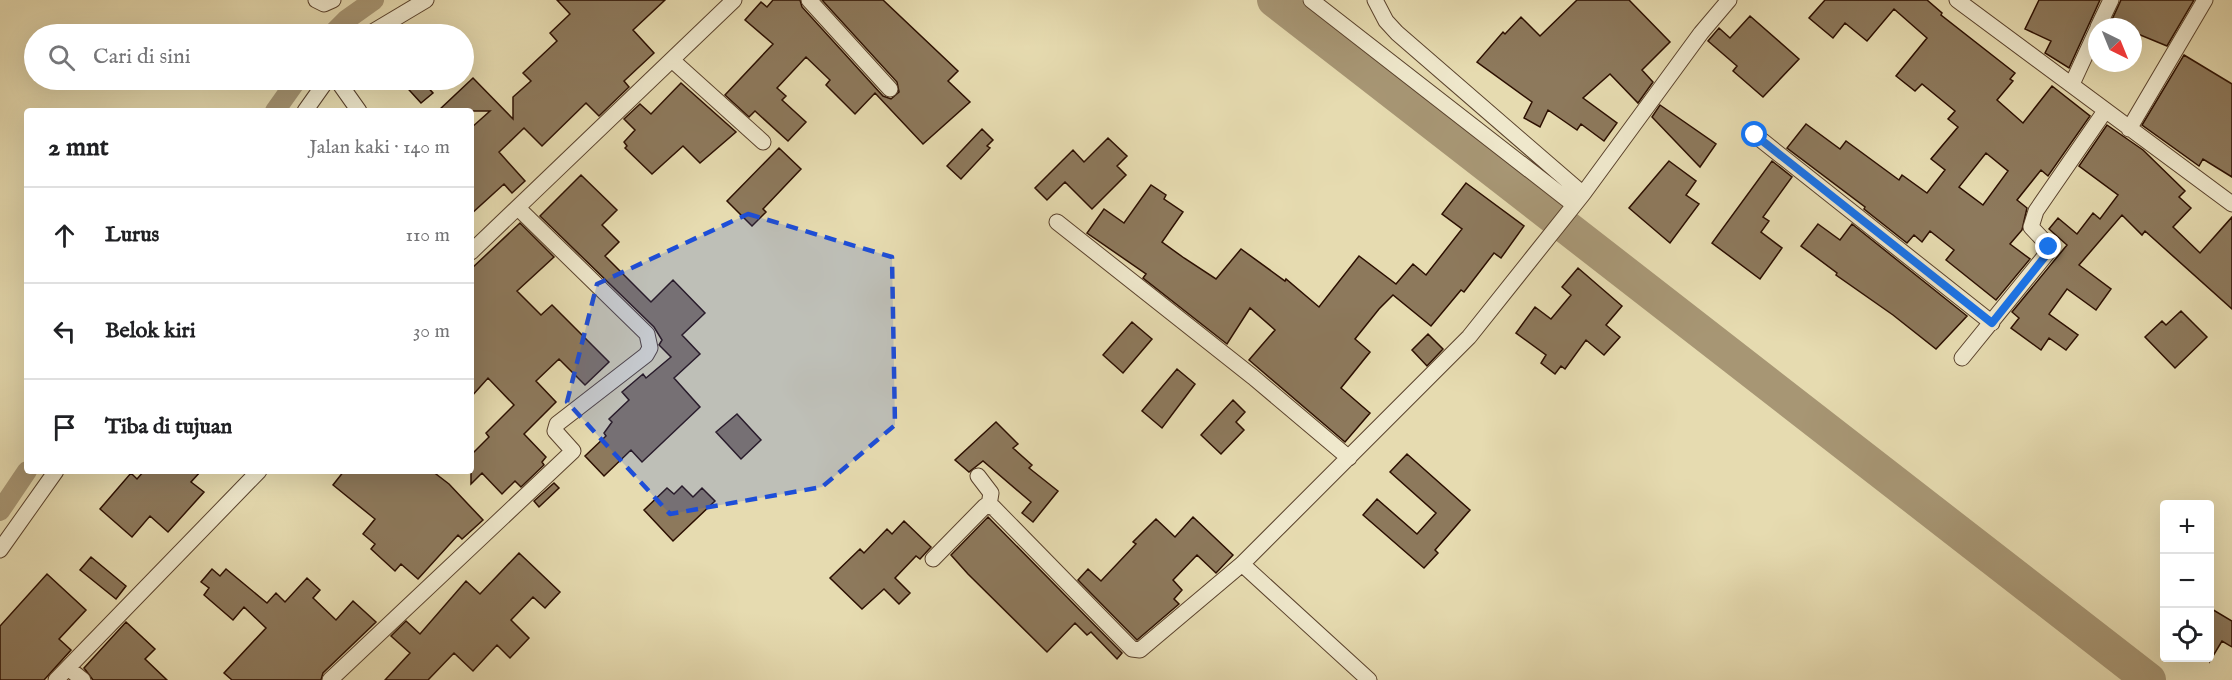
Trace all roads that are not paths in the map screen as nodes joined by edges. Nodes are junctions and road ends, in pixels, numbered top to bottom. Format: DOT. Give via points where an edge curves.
graph roads {
  1 [pos="316,0"];
  2 [pos="333,0"];
  3 [pos="426,0"];
  4 [pos="734,0"];
  5 [pos="809,0"];
  6 [pos="1311,0"];
  7 [pos="1375,0"];
  8 [pos="1729,0"];
  9 [pos="1957,0"];
  10 [pos="2111,0"];
  11 [pos="2205,0"];
  12 [pos="2103,18"];
  13 [pos="386,24"];
  14 [pos="2088,50"];
  15 [pos="672,60"];
  16 [pos="2072,84"];
  17 [pos="890,89"];
  18 [pos="320,90"];
  19 [pos="344,90"];
  20 [pos="307,108"];
  21 [pos="357,108"];
  22 [pos="2105,111"];
  23 [pos="2129,129"];
  24 [pos="1755,135"];
  25 [pos="763,142"];
  26 [pos="1573,204"];
  27 [pos="2232,204"];
  28 [pos="518,208"];
  29 [pos="1057,222"];
  30 [pos="474,245"];
  31 [pos="1992,323"];
  32 [pos="1962,358"];
  33 [pos="1349,458"];
  34 [pos="54,474"];
  35 [pos="256,474"];
  36 [pos="978,476"];
  37 [pos="989,506"];
  38 [pos="0,550"];
  39 [pos="933,559"];
  40 [pos="1242,564"];
  41 [pos="68,668"];
  42 [pos="56,680"];
  43 [pos="84,680"];
  44 [pos="330,680"];
  45 [pos="1369,680"];
  1 -- 2 [label="street" via="324,4"];
  3 -- 13 [label="street"];
  4 -- 15 [label="street"];
  5 -- 17 [label="street"];
  6 -- 26 [label="street"];
  7 -- 26 [label="street" via="1397,33"];
  8 -- 26 [label="street"];
  9 -- 16 [label="street"];
  10 -- 12 [label="street"];
  11 -- 23 [label="street"];
  14 -- 16 [label="street"];
  15 -- 25 [label="street"];
  15 -- 28 [label="street"];
  16 -- 22 [label="street"];
  18 -- 20 [label="street"];
  19 -- 21 [label="street"];
  22 -- 23 [label="street"];
  22 -- 31 [label="street" via="2036,211 2031,227 2048,244 2049,251"];
  23 -- 27 [label="street"];
  24 -- 31 [label="street"];
  26 -- 33 [label="street" via="1469,337"];
  28 -- 30 [label="street"];
  28 -- 44 [label="street" via="647,334 650,348 557,424 555,431 573,451"];
  29 -- 33 [label="street"];
  31 -- 32 [label="street"];
  33 -- 40 [label="street"];
  34 -- 38 [label="street"];
  35 -- 41 [label="street"];
  36 -- 37 [label="street" via="991,493"];
  37 -- 39 [label="street"];
  37 -- 40 [label="street" via="1136,650"];
  40 -- 45 [label="street"];
  41 -- 42 [label="street"];
  41 -- 43 [label="street"];
}
